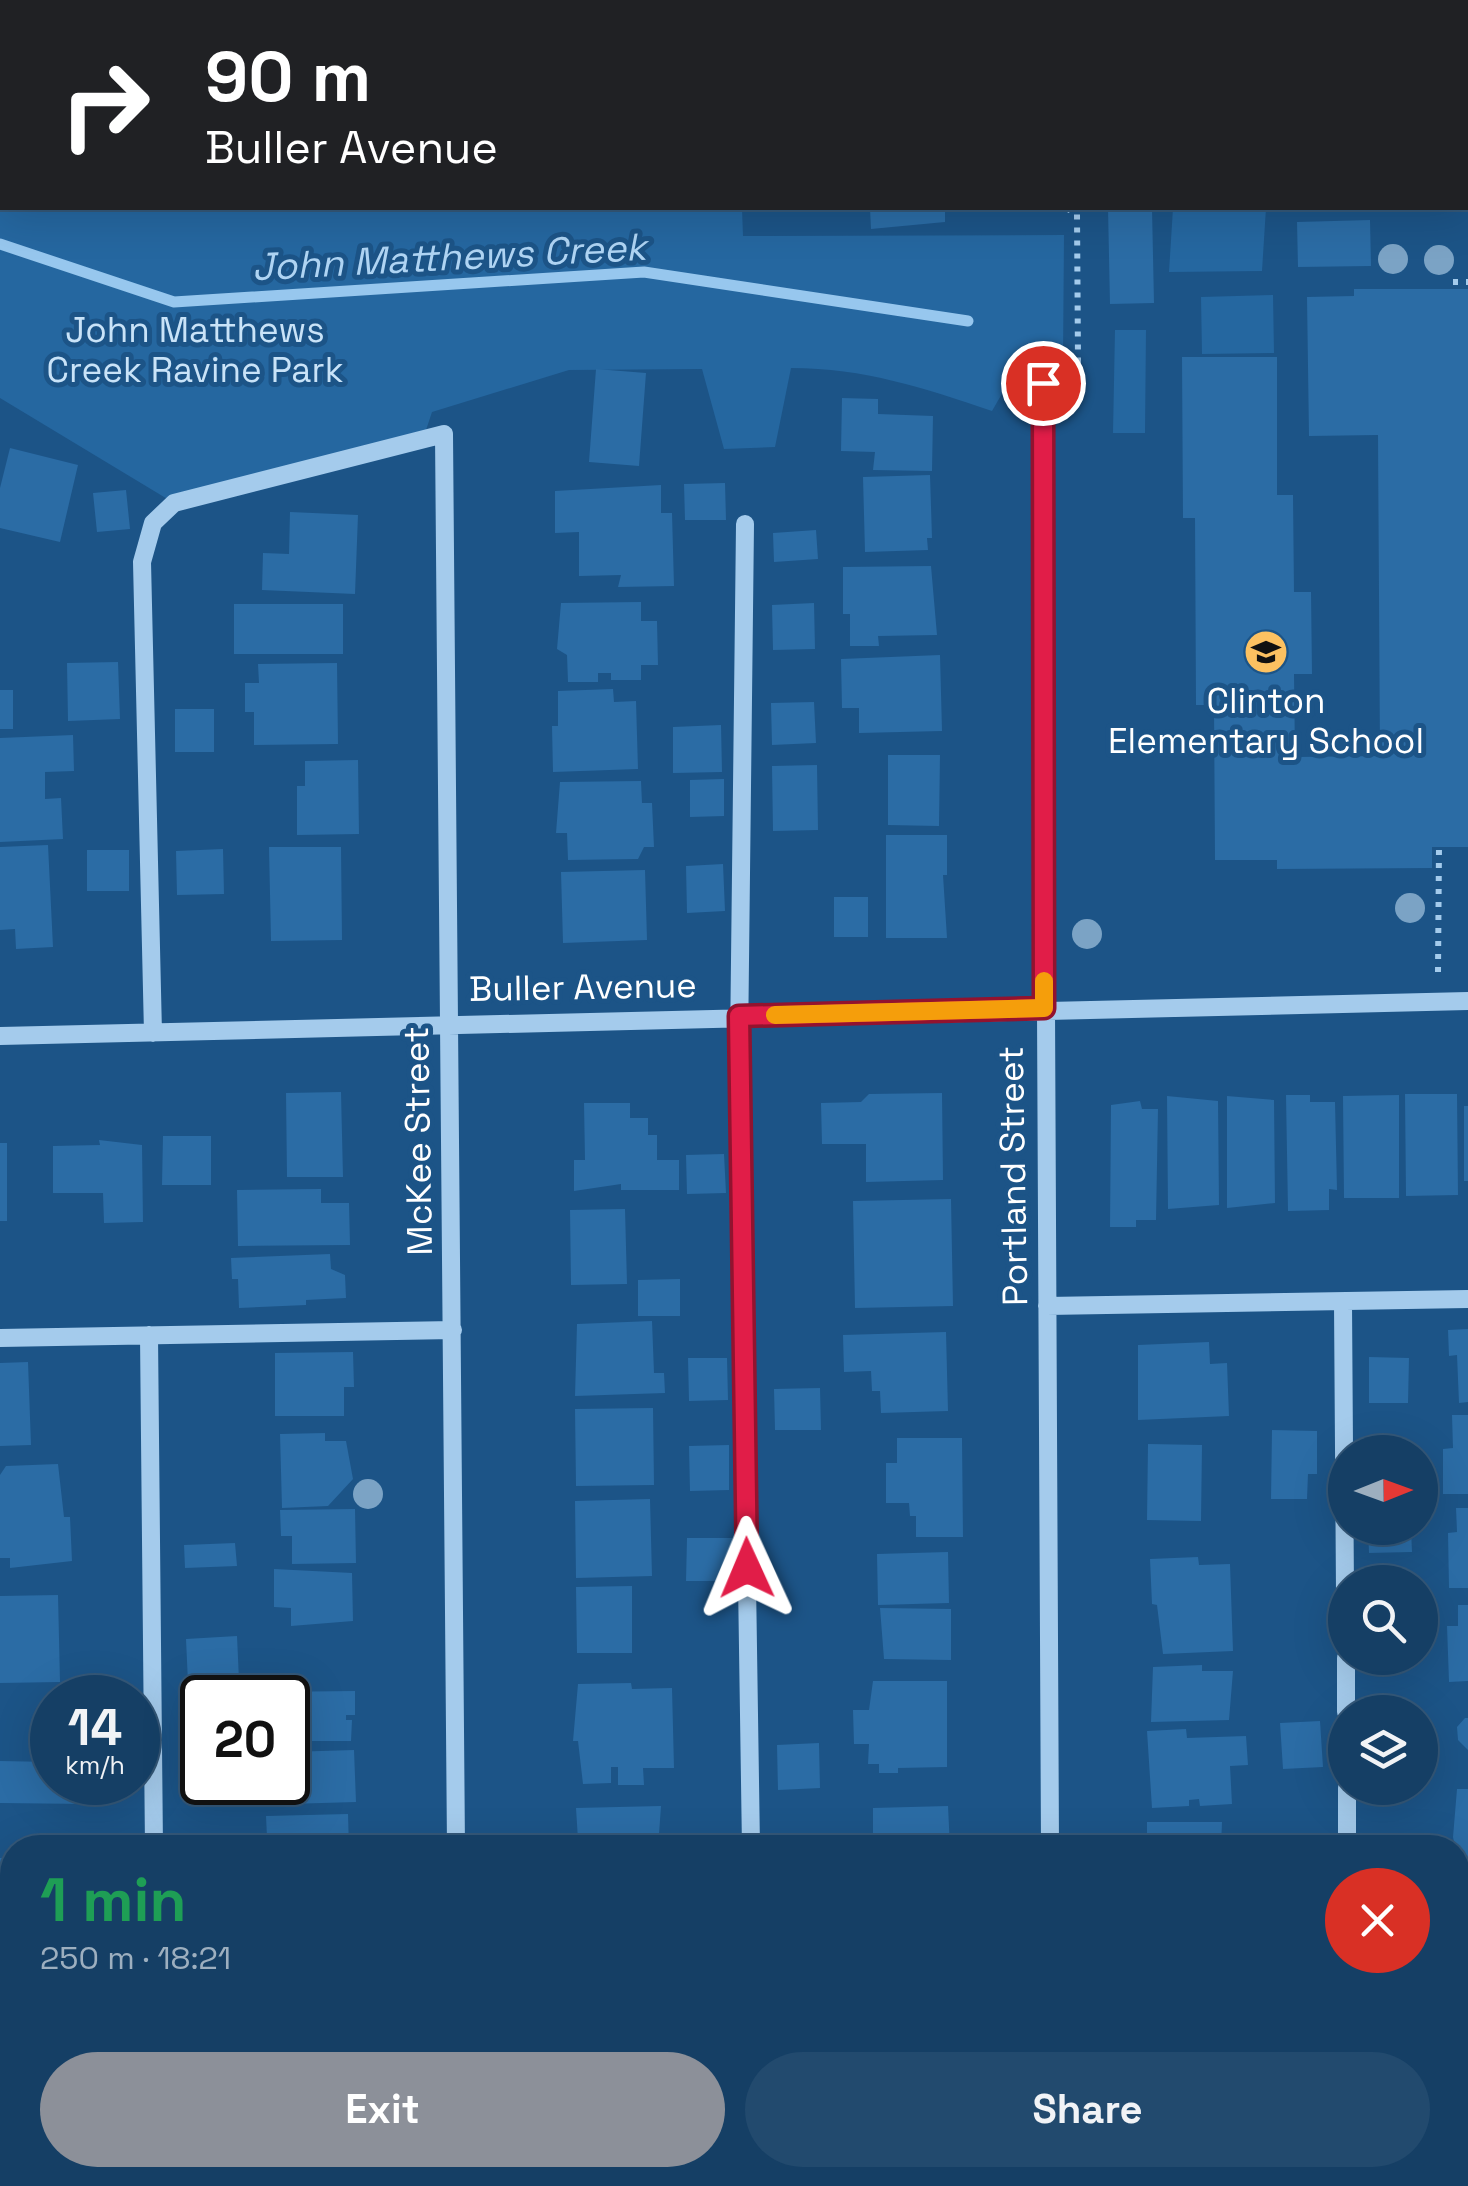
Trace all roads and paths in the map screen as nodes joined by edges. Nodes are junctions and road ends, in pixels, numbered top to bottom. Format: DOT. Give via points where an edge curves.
graph roads {
  1 [pos="1076,211"];
  2 [pos="1452,282"];
  3 [pos="1468,282"];
  4 [pos="1043,383"];
  5 [pos="746,524"];
  6 [pos="1439,847"];
  7 [pos="1438,972"];
  8 [pos="1468,1001"];
  9 [pos="1044,1008"];
  10 [pos="739,1016"];
  11 [pos="450,1023"];
  12 [pos="153,1033"];
  13 [pos="0,1036"];
  14 [pos="1468,1299"];
  15 [pos="1343,1303"];
  16 [pos="1047,1306"];
  17 [pos="453,1330"];
  18 [pos="149,1334"];
  19 [pos="0,1338"];
  20 [pos="1345,1565"];
  21 [pos="1346,1805"];
  22 [pos="154,1835"];
  23 [pos="456,1835"];
  24 [pos="751,1835"];
  25 [pos="1050,1835"];
  26 [pos="1347,1835"];
  1 -- 4 [label="path" via="1078,362"];
  2 -- 3 [label="path"];
  4 -- 9 [label="street, Portland Street"];
  5 -- 10 [label="street"];
  6 -- 7 [label="path"];
  8 -- 9 [label="street, Buller Avenue"];
  9 -- 10 [label="street, Buller Avenue"];
  9 -- 16 [label="street, Portland Street"];
  10 -- 11 [label="street, Buller Avenue"];
  10 -- 24 [label="street"];
  11 -- 12 [label="street, Buller Avenue"];
  11 -- 12 [label="street, McKee Street" via="444,434 174,503 153,523 142,562"];
  11 -- 17 [label="street, McKee Street"];
  12 -- 13 [label="street, Buller Avenue"];
  14 -- 15 [label="street"];
  15 -- 16 [label="street"];
  15 -- 20 [label="street"];
  16 -- 25 [label="street, Portland Street"];
  17 -- 18 [label="street"];
  17 -- 23 [label="street, McKee Street"];
  18 -- 19 [label="street"];
  18 -- 22 [label="street"];
  21 -- 26 [label="street"];
}
